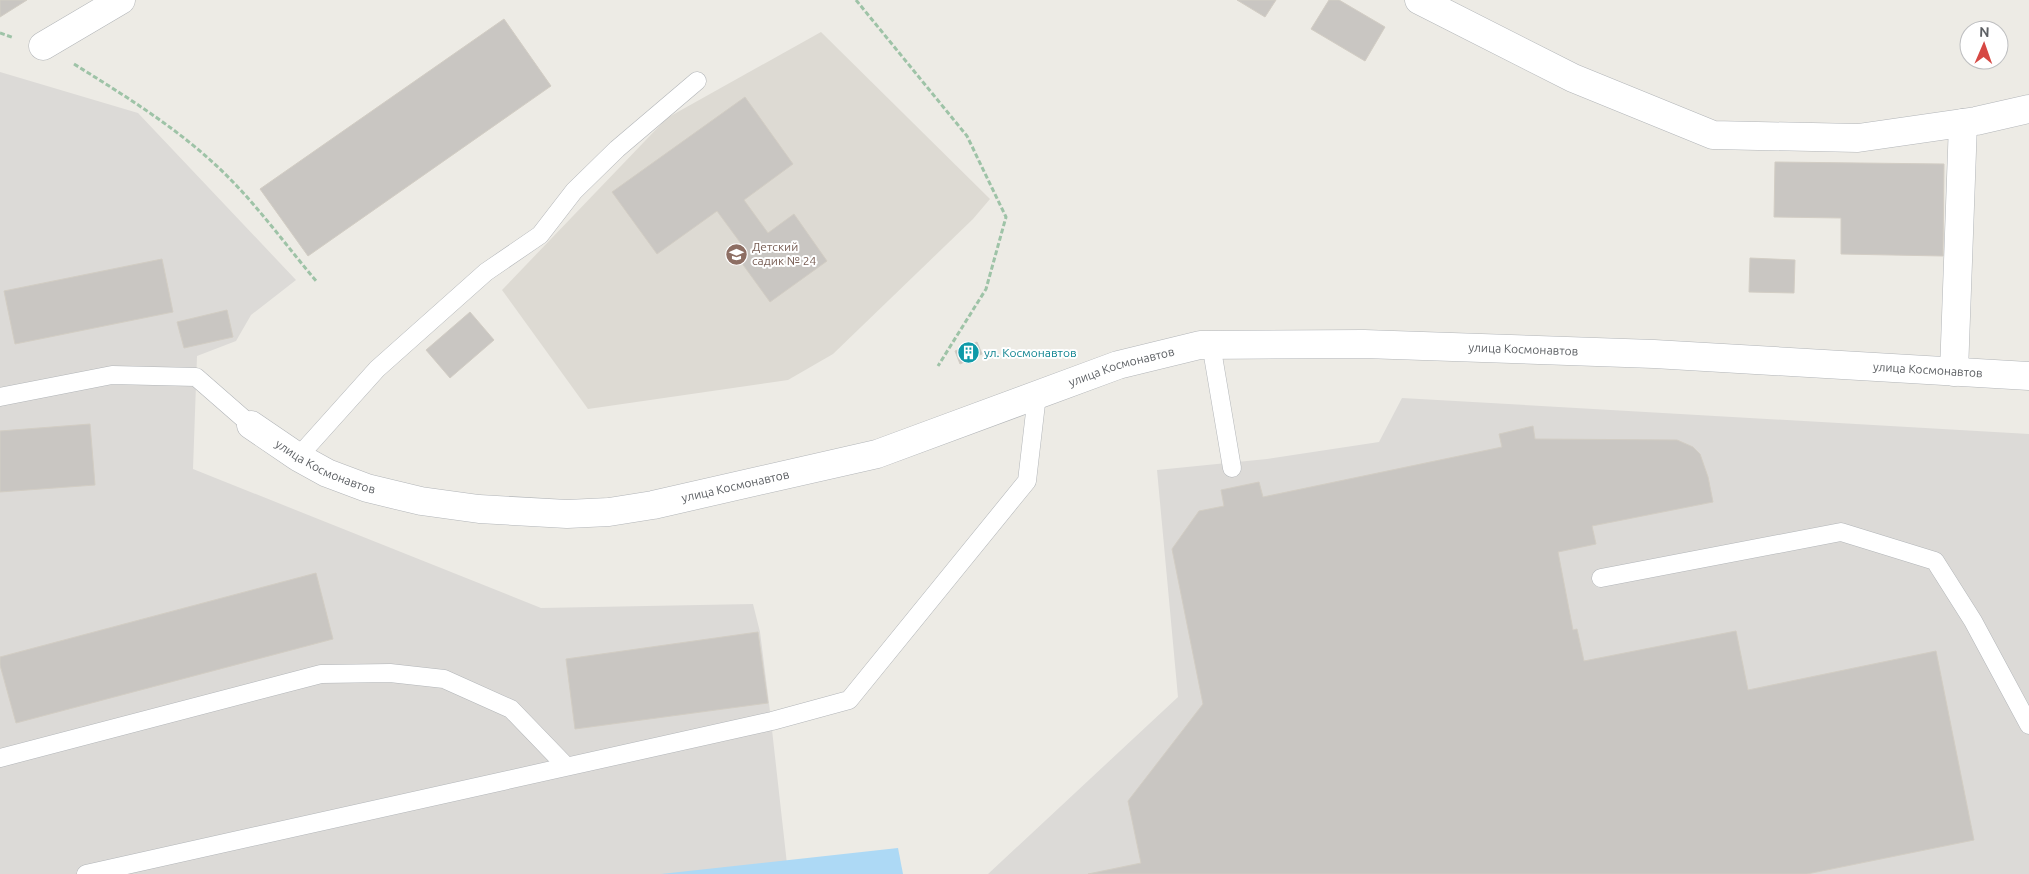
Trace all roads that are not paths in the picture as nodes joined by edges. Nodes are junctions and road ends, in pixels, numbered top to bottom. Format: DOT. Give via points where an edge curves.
graph roads {
  1 [pos="121,0"];
  2 [pos="1419,0"];
  3 [pos="43,46"];
  4 [pos="697,81"];
  5 [pos="2029,109"];
  6 [pos="1963,123"];
  7 [pos="1211,344"];
  8 [pos="1954,372"];
  9 [pos="2029,376"];
  10 [pos="1037,395"];
  11 [pos="0,397"];
  12 [pos="251,424"];
  13 [pos="298,457"];
  14 [pos="1232,468"];
  15 [pos="1601,578"];
  16 [pos="2029,725"];
  17 [pos="0,758"];
  18 [pos="566,766"];
  19 [pos="86,874"];
  1 -- 3 [label="street"];
  2 -- 6 [label="street" via="1573,78 1713,135 1858,138"];
  4 -- 13 [label="lane" via="617,149 574,191 540,236 486,272 377,369"];
  5 -- 6 [label="street"];
  6 -- 8 [label="street"];
  7 -- 8 [label="street, улица Космонавтов" via="1364,344 1584,352"];
  7 -- 10 [label="street, улица Космонавтов" via="1118,365"];
  7 -- 14 [label="lane"];
  8 -- 9 [label="street, улица Космонавтов"];
  10 -- 13 [label="street, улица Космонавтов" via="877,454 609,512 526,513 421,501 367,488 327,473"];
  10 -- 18 [label="lane" via="1027,481 849,700 772,721"];
  11 -- 12 [label="lane" via="112,376 196,377"];
  12 -- 13 [label="street, улица Космонавтов"];
  15 -- 16 [label="lane" via="1841,532 1935,561 1973,621"];
  17 -- 18 [label="lane" via="321,674 390,673 444,679 510,709"];
  18 -- 19 [label="lane"];
}
